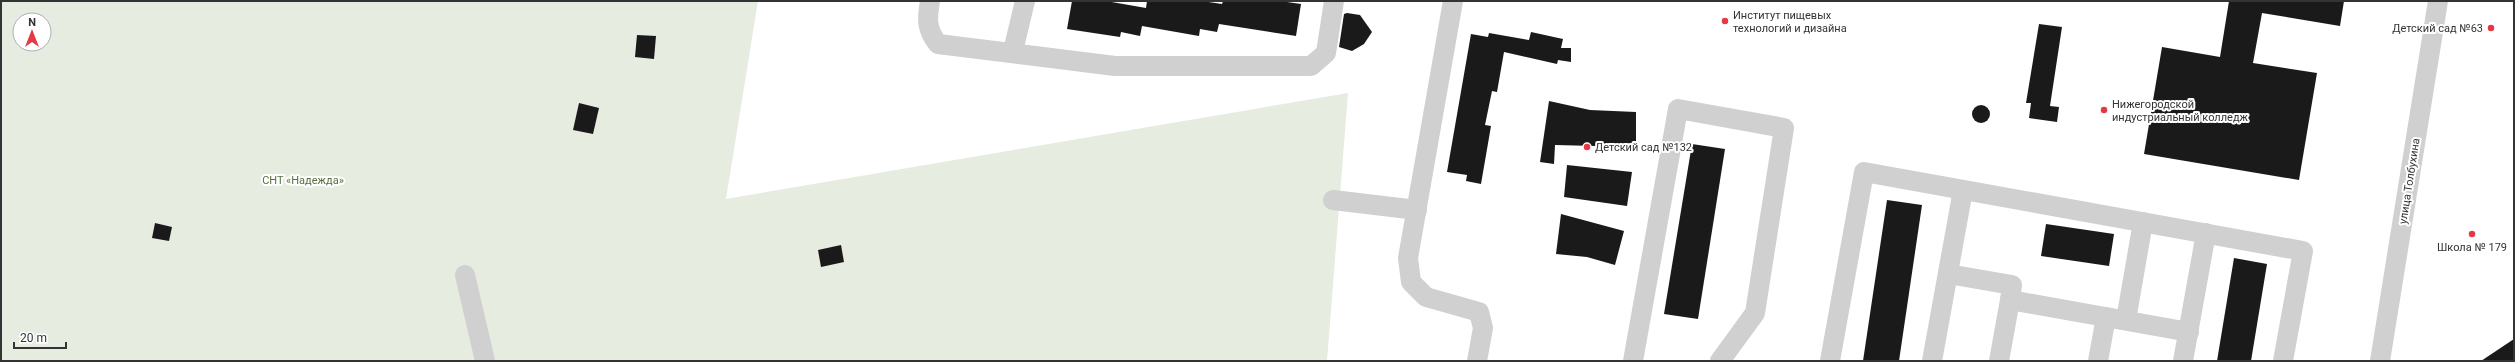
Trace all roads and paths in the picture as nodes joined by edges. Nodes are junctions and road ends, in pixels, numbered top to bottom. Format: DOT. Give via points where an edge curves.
graph roads {
  1 [pos="930,1"];
  2 [pos="1025,1"];
  3 [pos="1334,1"];
  4 [pos="1453,1"];
  5 [pos="2438,1"];
  6 [pos="1013,51"];
  7 [pos="1963,190"];
  8 [pos="1333,200"];
  9 [pos="1417,210"];
  10 [pos="2143,222"];
  11 [pos="2206,233"];
  12 [pos="1948,274"];
  13 [pos="465,275"];
  14 [pos="2010,300"];
  15 [pos="2106,317"];
  16 [pos="2126,320"];
  17 [pos="2189,332"];
  18 [pos="484,361"];
  19 [pos="1478,361"];
  20 [pos="1633,361"];
  21 [pos="1720,361"];
  22 [pos="1830,361"];
  23 [pos="1932,361"];
  24 [pos="1999,361"];
  25 [pos="2098,361"];
  26 [pos="2183,361"];
  27 [pos="2283,361"];
  28 [pos="2380,361"];
  1 -- 6 [label="street" via="927,17 929,32 938,44"];
  2 -- 6 [label="street"];
  3 -- 6 [label="street" via="1326,53 1311,66 1115,66"];
  4 -- 9 [label="street"];
  5 -- 28 [label="street, улица Толбухина"];
  7 -- 10 [label="street"];
  7 -- 12 [label="street"];
  7 -- 22 [label="street" via="1864,172"];
  8 -- 9 [label="street"];
  9 -- 19 [label="street" via="1408,258 1411,282 1426,297 1479,312 1483,328"];
  10 -- 11 [label="street"];
  10 -- 16 [label="street"];
  11 -- 17 [label="street"];
  11 -- 27 [label="street" via="2303,251"];
  12 -- 14 [label="street" via="2012,285"];
  12 -- 23 [label="street"];
  13 -- 18 [label="street"];
  14 -- 15 [label="street"];
  14 -- 24 [label="street"];
  15 -- 16 [label="street"];
  15 -- 25 [label="street"];
  16 -- 17 [label="street"];
  17 -- 26 [label="street"];
  20 -- 21 [label="street" via="1678,109 1784,128 1755,313"];
}
